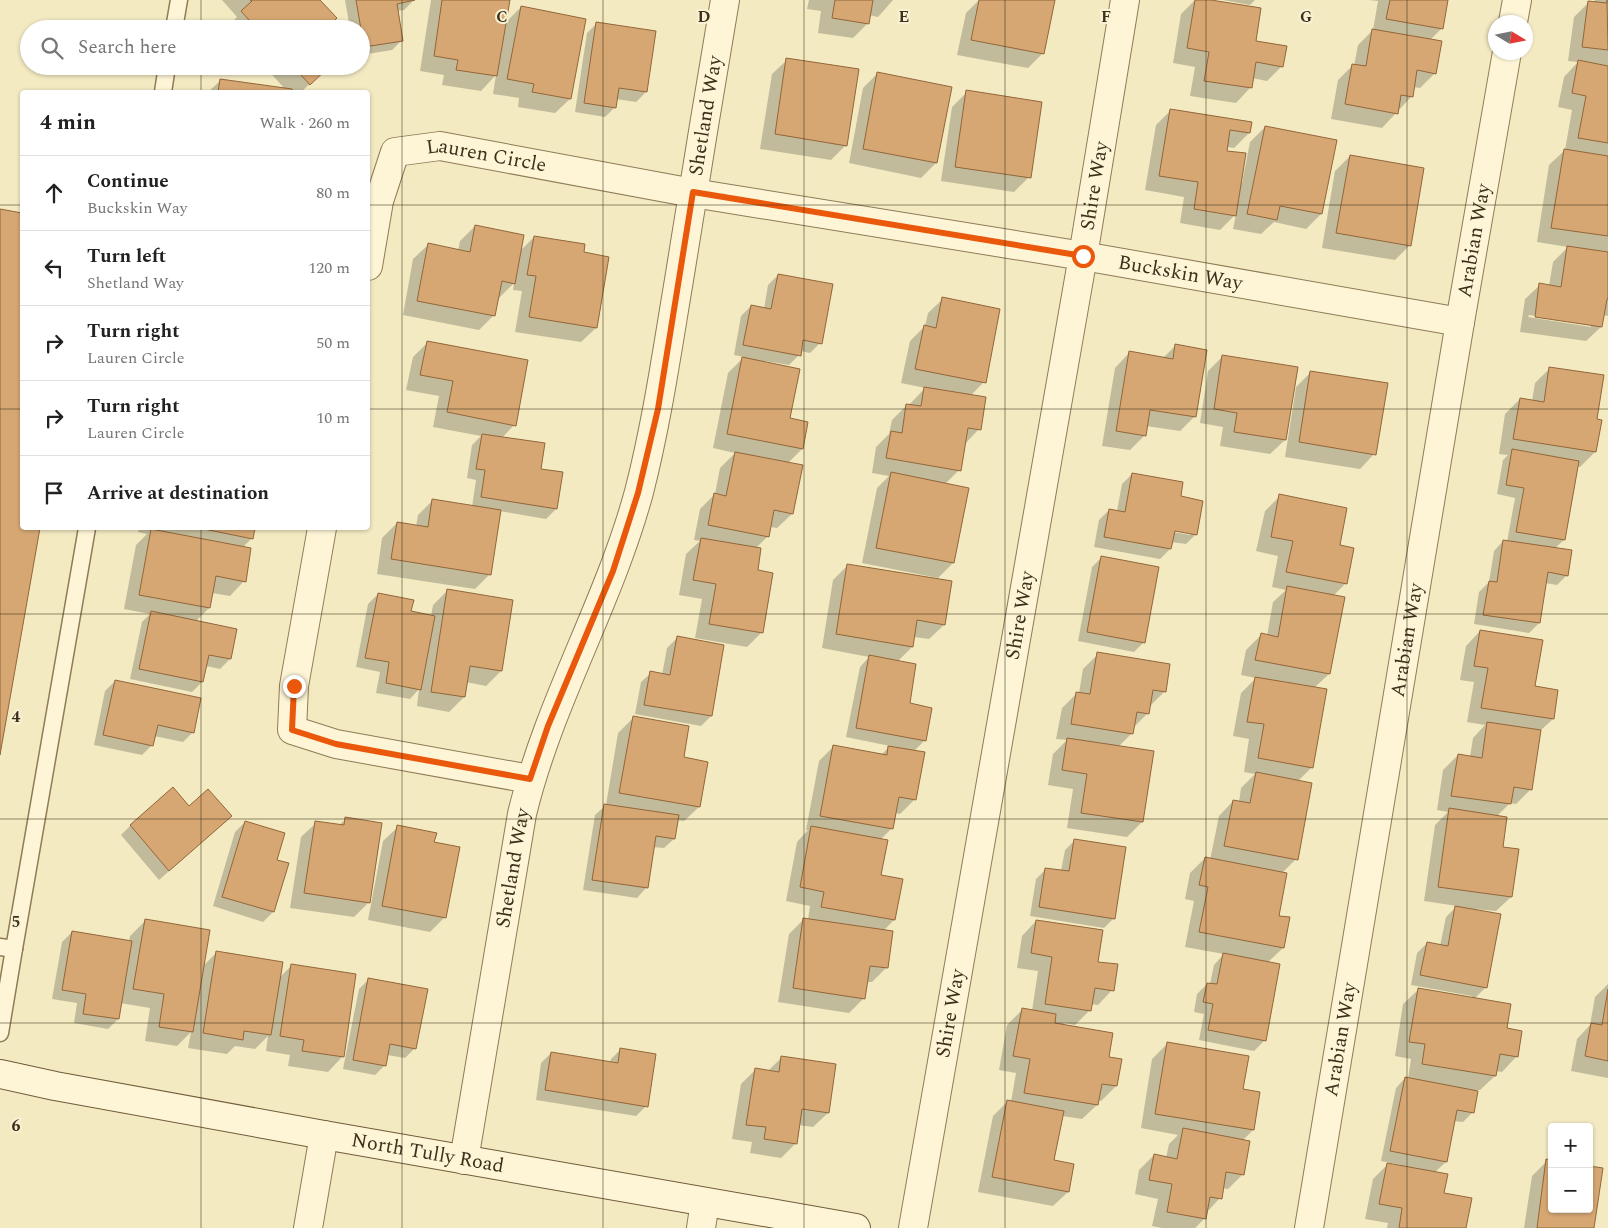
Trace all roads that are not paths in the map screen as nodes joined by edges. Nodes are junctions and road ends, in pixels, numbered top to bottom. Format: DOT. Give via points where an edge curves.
graph roads {
  1 [pos="179,0"];
  2 [pos="725,0"];
  3 [pos="1125,0"];
  4 [pos="1517,0"];
  5 [pos="1514,15"];
  6 [pos="176,20"];
  7 [pos="1506,60"];
  8 [pos="166,75"];
  9 [pos="163,90"];
  10 [pos="693,192"];
  11 [pos="370,254"];
  12 [pos="1083,256"];
  13 [pos="1460,322"];
  14 [pos="87,530"];
  15 [pos="322,530"];
  16 [pos="530,779"];
  17 [pos="7,948"];
  18 [pos="0,1033"];
  19 [pos="0,1074"];
  20 [pos="324,1135"];
  21 [pos="464,1160"];
  22 [pos="703,1215"];
  23 [pos="308,1228"];
  24 [pos="856,1228"];
  25 [pos="913,1228"];
  26 [pos="1308,1228"];
  1 -- 6 [label="lane"];
  2 -- 10 [label="street, Shetland Way"];
  3 -- 12 [label="street, Shire Way"];
  4 -- 5 [label="street"];
  7 -- 13 [label="street, Arabian Way"];
  8 -- 9 [label="lane"];
  10 -- 11 [label="street, Lauren Circle" via="440,146 395,152 379,200"];
  10 -- 12 [label="street, Buckskin Way"];
  10 -- 16 [label="street, Shetland Way" via="658,409 638,493 613,571 548,726"];
  12 -- 13 [label="street, Buckskin Way"];
  12 -- 25 [label="street, Shire Way"];
  13 -- 26 [label="street, Arabian Way"];
  14 -- 17 [label="lane"];
  15 -- 16 [label="street" via="294,686 292,730 336,744"];
  16 -- 21 [label="street, Shetland Way"];
  17 -- 18 [label="lane"];
  19 -- 20 [label="street, North Tully Road"];
  20 -- 21 [label="street, North Tully Road"];
  20 -- 23 [label="street"];
  21 -- 22 [label="street, North Tully Road"];
  22 -- 24 [label="street, North Tully Road"];
}
